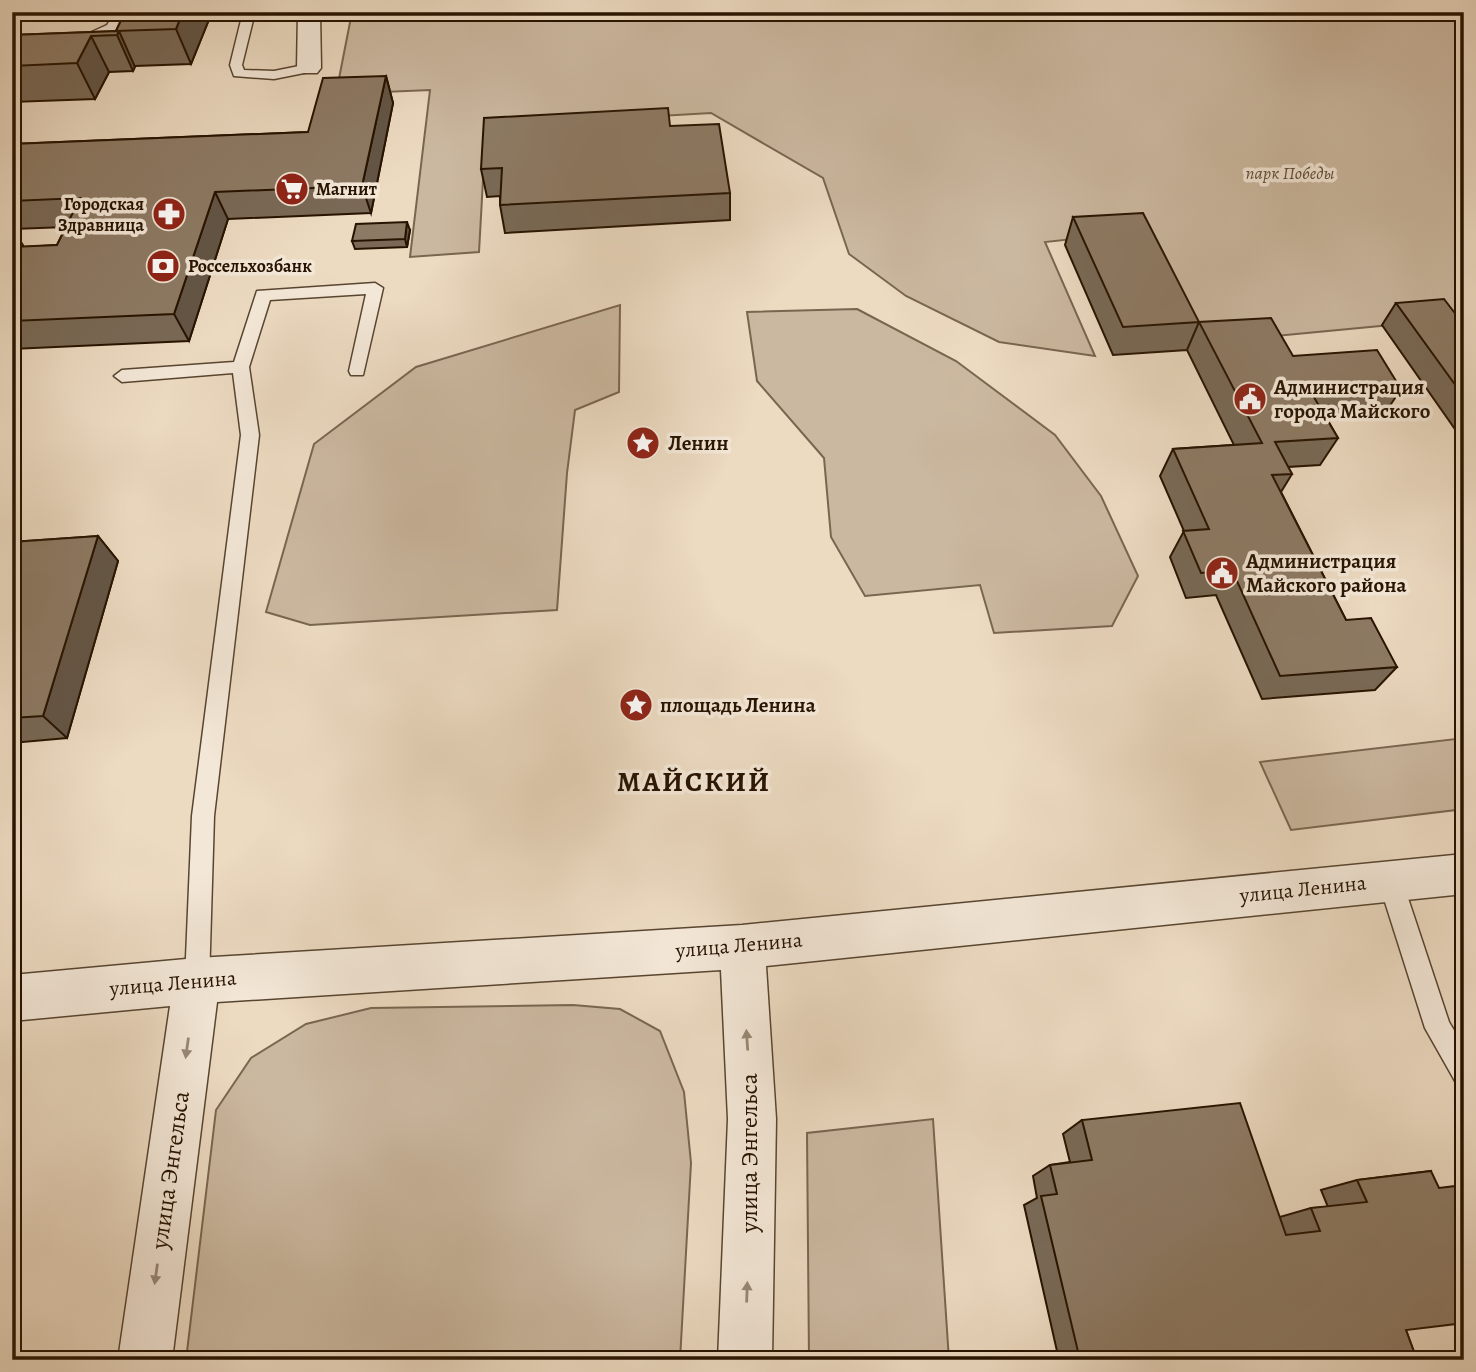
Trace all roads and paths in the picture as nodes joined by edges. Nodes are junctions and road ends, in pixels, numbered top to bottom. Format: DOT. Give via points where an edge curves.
graph roads {
  1 [pos="121,12"];
  2 [pos="249,12"];
  3 [pos="309,12"];
  4 [pos="66,49"];
  5 [pos="309,68"];
  6 [pos="241,367"];
  7 [pos="358,371"];
  8 [pos="122,376"];
  9 [pos="1464,874"];
  10 [pos="1390,880"];
  11 [pos="742,947"];
  12 [pos="197,981"];
  13 [pos="12,998"];
  14 [pos="1464,1072"];
  15 [pos="145,1360"];
  16 [pos="745,1360"];
  1 -- 4 [label="lane" via="112,27"];
  2 -- 5 [label="lane" via="236,65 239,73 265,77"];
  3 -- 5 [label="street"];
  6 -- 7 [label="lane" via="263,295 375,288"];
  6 -- 8 [label="lane"];
  6 -- 12 [label="lane" via="250,435 203,816"];
  9 -- 10 [label="street, улица Ленина"];
  10 -- 11 [label="street, улица Ленина"];
  10 -- 14 [label="lane" via="1438,1028"];
  11 -- 12 [label="street, улица Ленина"];
  16 -- 11 [label="street, улица Энгельса, one-way" via="752,1119"];
  12 -- 13 [label="street, улица Ленина"];
  12 -- 15 [label="street, улица Энгельса, one-way"];
}
